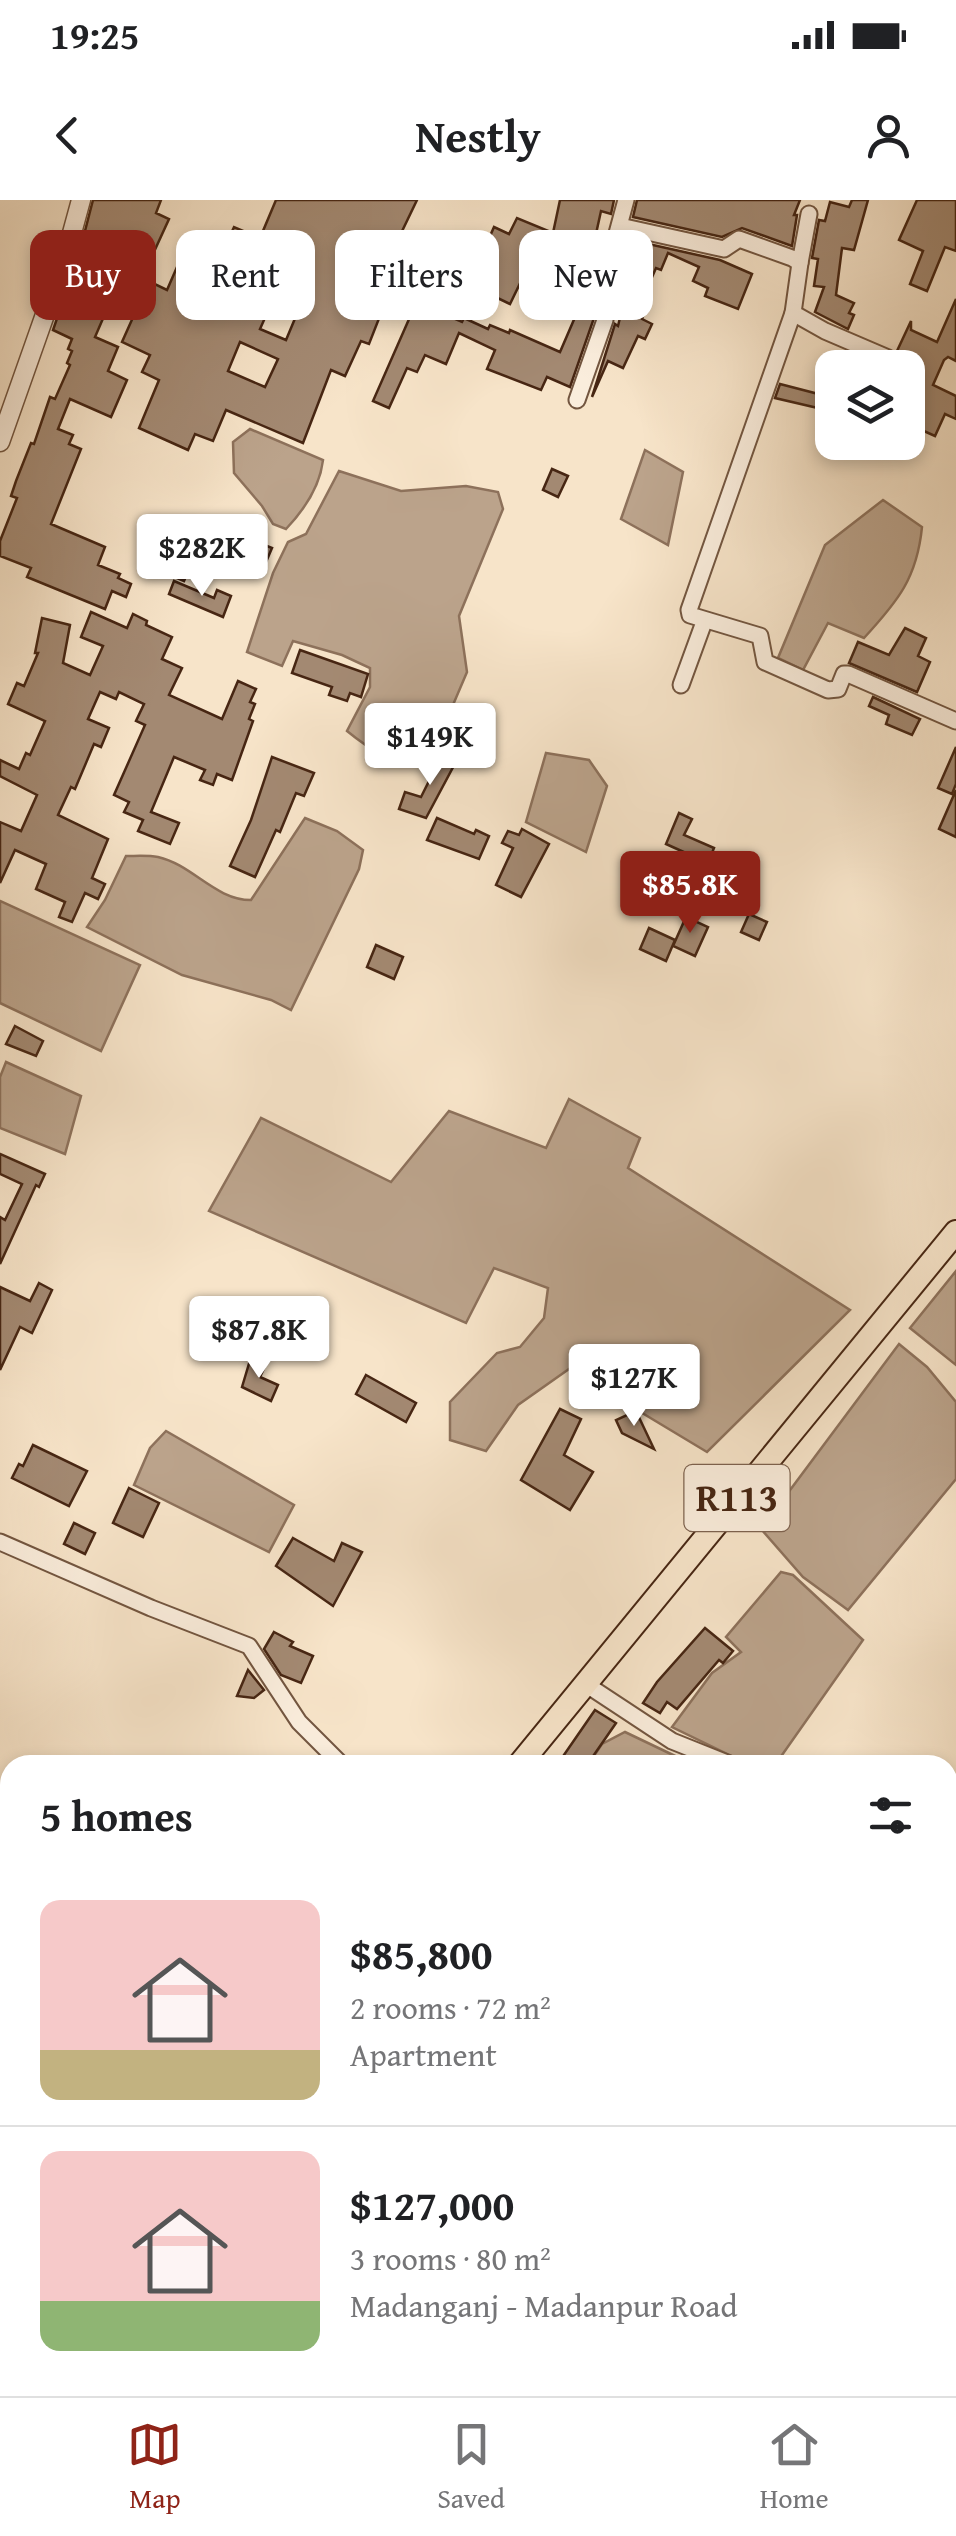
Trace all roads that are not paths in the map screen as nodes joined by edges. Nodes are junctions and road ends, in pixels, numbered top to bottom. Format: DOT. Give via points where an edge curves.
graph roads {
  1 [pos="81,200"];
  2 [pos="626,200"];
  3 [pos="810,214"];
  4 [pos="620,226"];
  5 [pos="800,263"];
  6 [pos="793,313"];
  7 [pos="869,350"];
  8 [pos="577,400"];
  9 [pos="0,442"];
  10 [pos="704,622"];
  11 [pos="681,685"];
  12 [pos="956,721"];
  13 [pos="956,1232"];
  14 [pos="0,1542"];
  15 [pos="584,1683"];
  16 [pos="332,1755"];
  17 [pos="527,1755"];
  18 [pos="708,1755"];
  1 -- 9 [label="street"];
  2 -- 4 [label="street"];
  3 -- 5 [label="street"];
  4 -- 5 [label="street" via="724,250 739,239"];
  4 -- 8 [label="street" via="604,320"];
  5 -- 6 [label="street"];
  6 -- 7 [label="street"];
  6 -- 10 [label="street" via="689,610"];
  10 -- 11 [label="street"];
  10 -- 12 [label="street" via="760,636 765,662 828,690 838,689 848,674"];
  13 -- 15 [label="main road, R113"];
  14 -- 16 [label="street" via="249,1646 299,1722"];
  15 -- 17 [label="main road, R113"];
  15 -- 18 [label="street" via="672,1740"];
}
